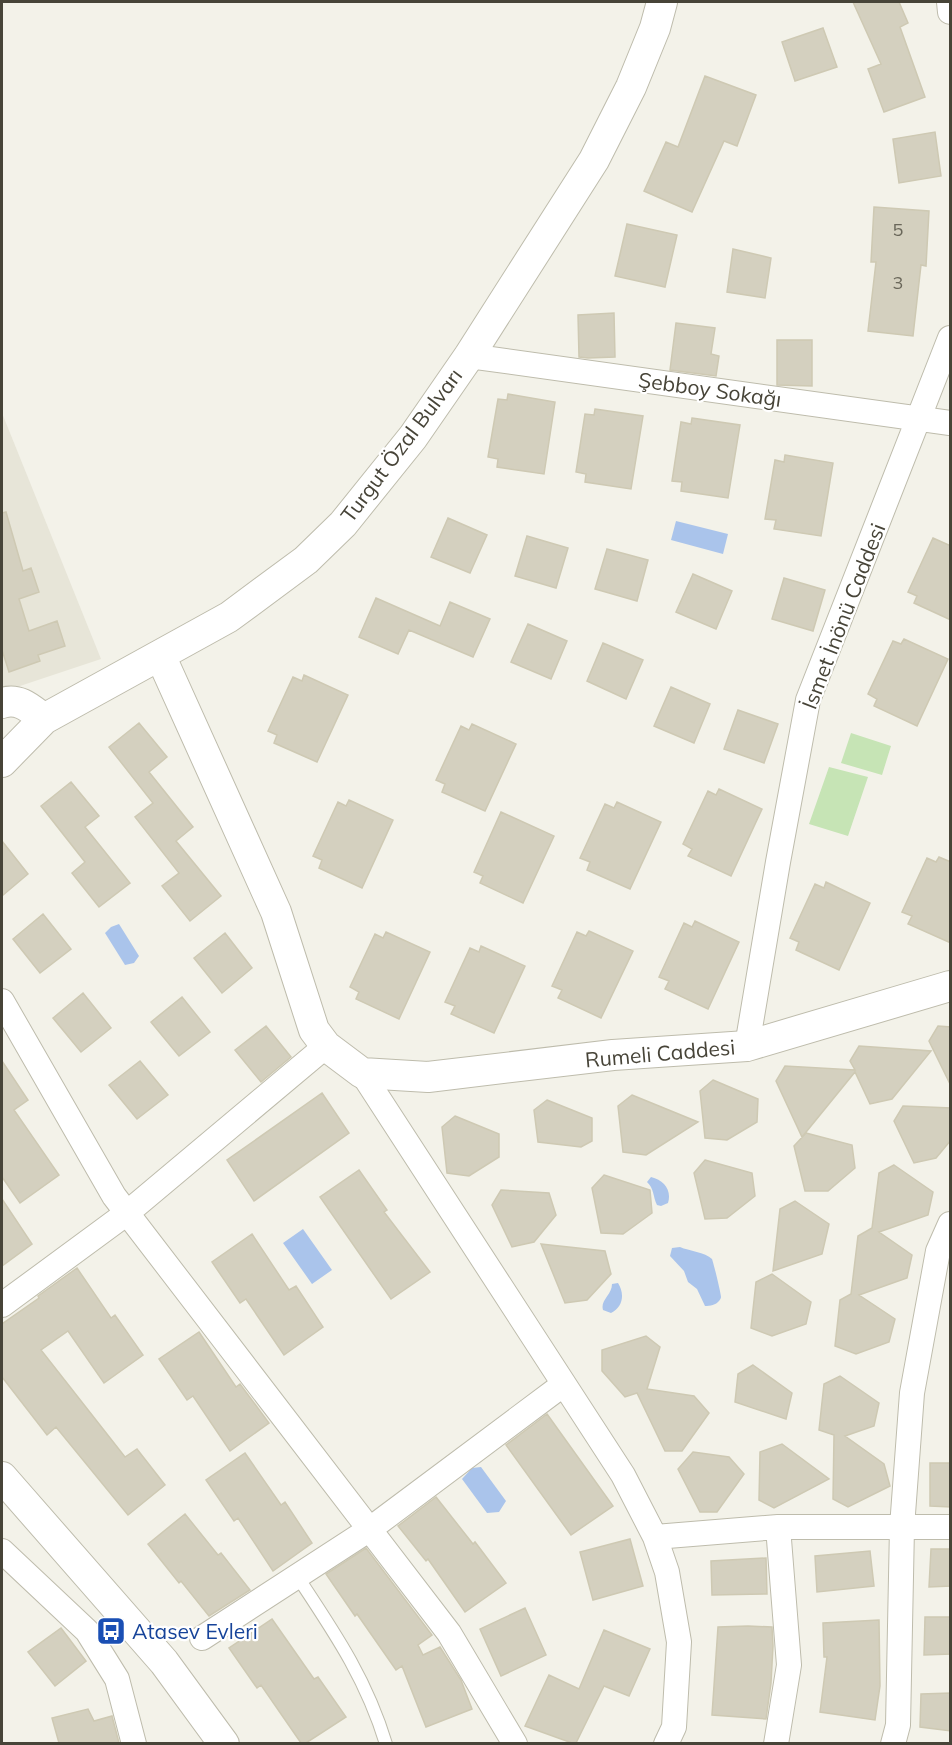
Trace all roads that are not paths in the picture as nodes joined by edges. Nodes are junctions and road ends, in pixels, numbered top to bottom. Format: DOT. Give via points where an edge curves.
graph roads {
  1 [pos="662,2"];
  2 [pos="949,2"];
  3 [pos="951,12"];
  4 [pos="951,338"];
  5 [pos="469,356"];
  6 [pos="920,419"];
  7 [pos="951,423"];
  8 [pos="160,655"];
  9 [pos="2,703"];
  10 [pos="44,719"];
  11 [pos="2,762"];
  12 [pos="951,986"];
  13 [pos="2,1002"];
  14 [pos="326,1046"];
  15 [pos="747,1046"];
  16 [pos="362,1073"];
  17 [pos="127,1213"];
  18 [pos="951,1224"];
  19 [pos="2,1305"];
  20 [pos="564,1384"];
  21 [pos="2,1477"];
  22 [pos="778,1527"];
  23 [pos="902,1527"];
  24 [pos="951,1527"];
  25 [pos="370,1529"];
  26 [pos="655,1537"];
  27 [pos="2,1551"];
  28 [pos="297,1576"];
  29 [pos="202,1638"];
  30 [pos="134,1743"];
  31 [pos="224,1743"];
  32 [pos="386,1743"];
  33 [pos="515,1743"];
  34 [pos="666,1743"];
  35 [pos="776,1743"];
  36 [pos="892,1743"];
  1 -- 5 [label="street, Turgut Özal Bulvarı" via="632,87 594,160"];
  2 -- 3 [label="street"];
  4 -- 6 [label="street, İsmet İnönü Caddesi"];
  5 -- 6 [label="street, Şebboy Sokağı"];
  5 -- 8 [label="street, Turgut Özal Bulvarı" via="394,461 343,524 306,560 229,617"];
  6 -- 7 [label="street, Şebboy Sokağı"];
  6 -- 15 [label="street, İsmet İnönü Caddesi" via="808,700"];
  8 -- 10 [label="street, Turgut Özal Bulvarı"];
  8 -- 14 [label="street" via="276,912 314,1030"];
  9 -- 10 [label="street" via="20,702"];
  10 -- 11 [label="street, Turgut Özal Bulvarı"];
  12 -- 15 [label="street, Rumeli Caddesi"];
  13 -- 17 [label="street"];
  14 -- 16 [label="street"];
  14 -- 17 [label="street"];
  15 -- 16 [label="street, Rumeli Caddesi" via="613,1055 428,1077"];
  16 -- 20 [label="street"];
  17 -- 19 [label="street"];
  17 -- 25 [label="street"];
  18 -- 23 [label="street" via="938,1251 912,1393"];
  20 -- 25 [label="street"];
  20 -- 26 [label="street" via="623,1475"];
  21 -- 31 [label="street" via="164,1662"];
  22 -- 23 [label="street"];
  22 -- 26 [label="street"];
  22 -- 35 [label="street" via="789,1665"];
  23 -- 24 [label="street"];
  23 -- 36 [label="street" via="898,1725"];
  25 -- 28 [label="street"];
  25 -- 33 [label="street" via="449,1633"];
  26 -- 34 [label="street" via="667,1572 679,1642 674,1727"];
  27 -- 30 [label="street" via="87,1631 117,1679"];
  28 -- 29 [label="street"];
  28 -- 32 [label="lane" via="358,1674"];
}
